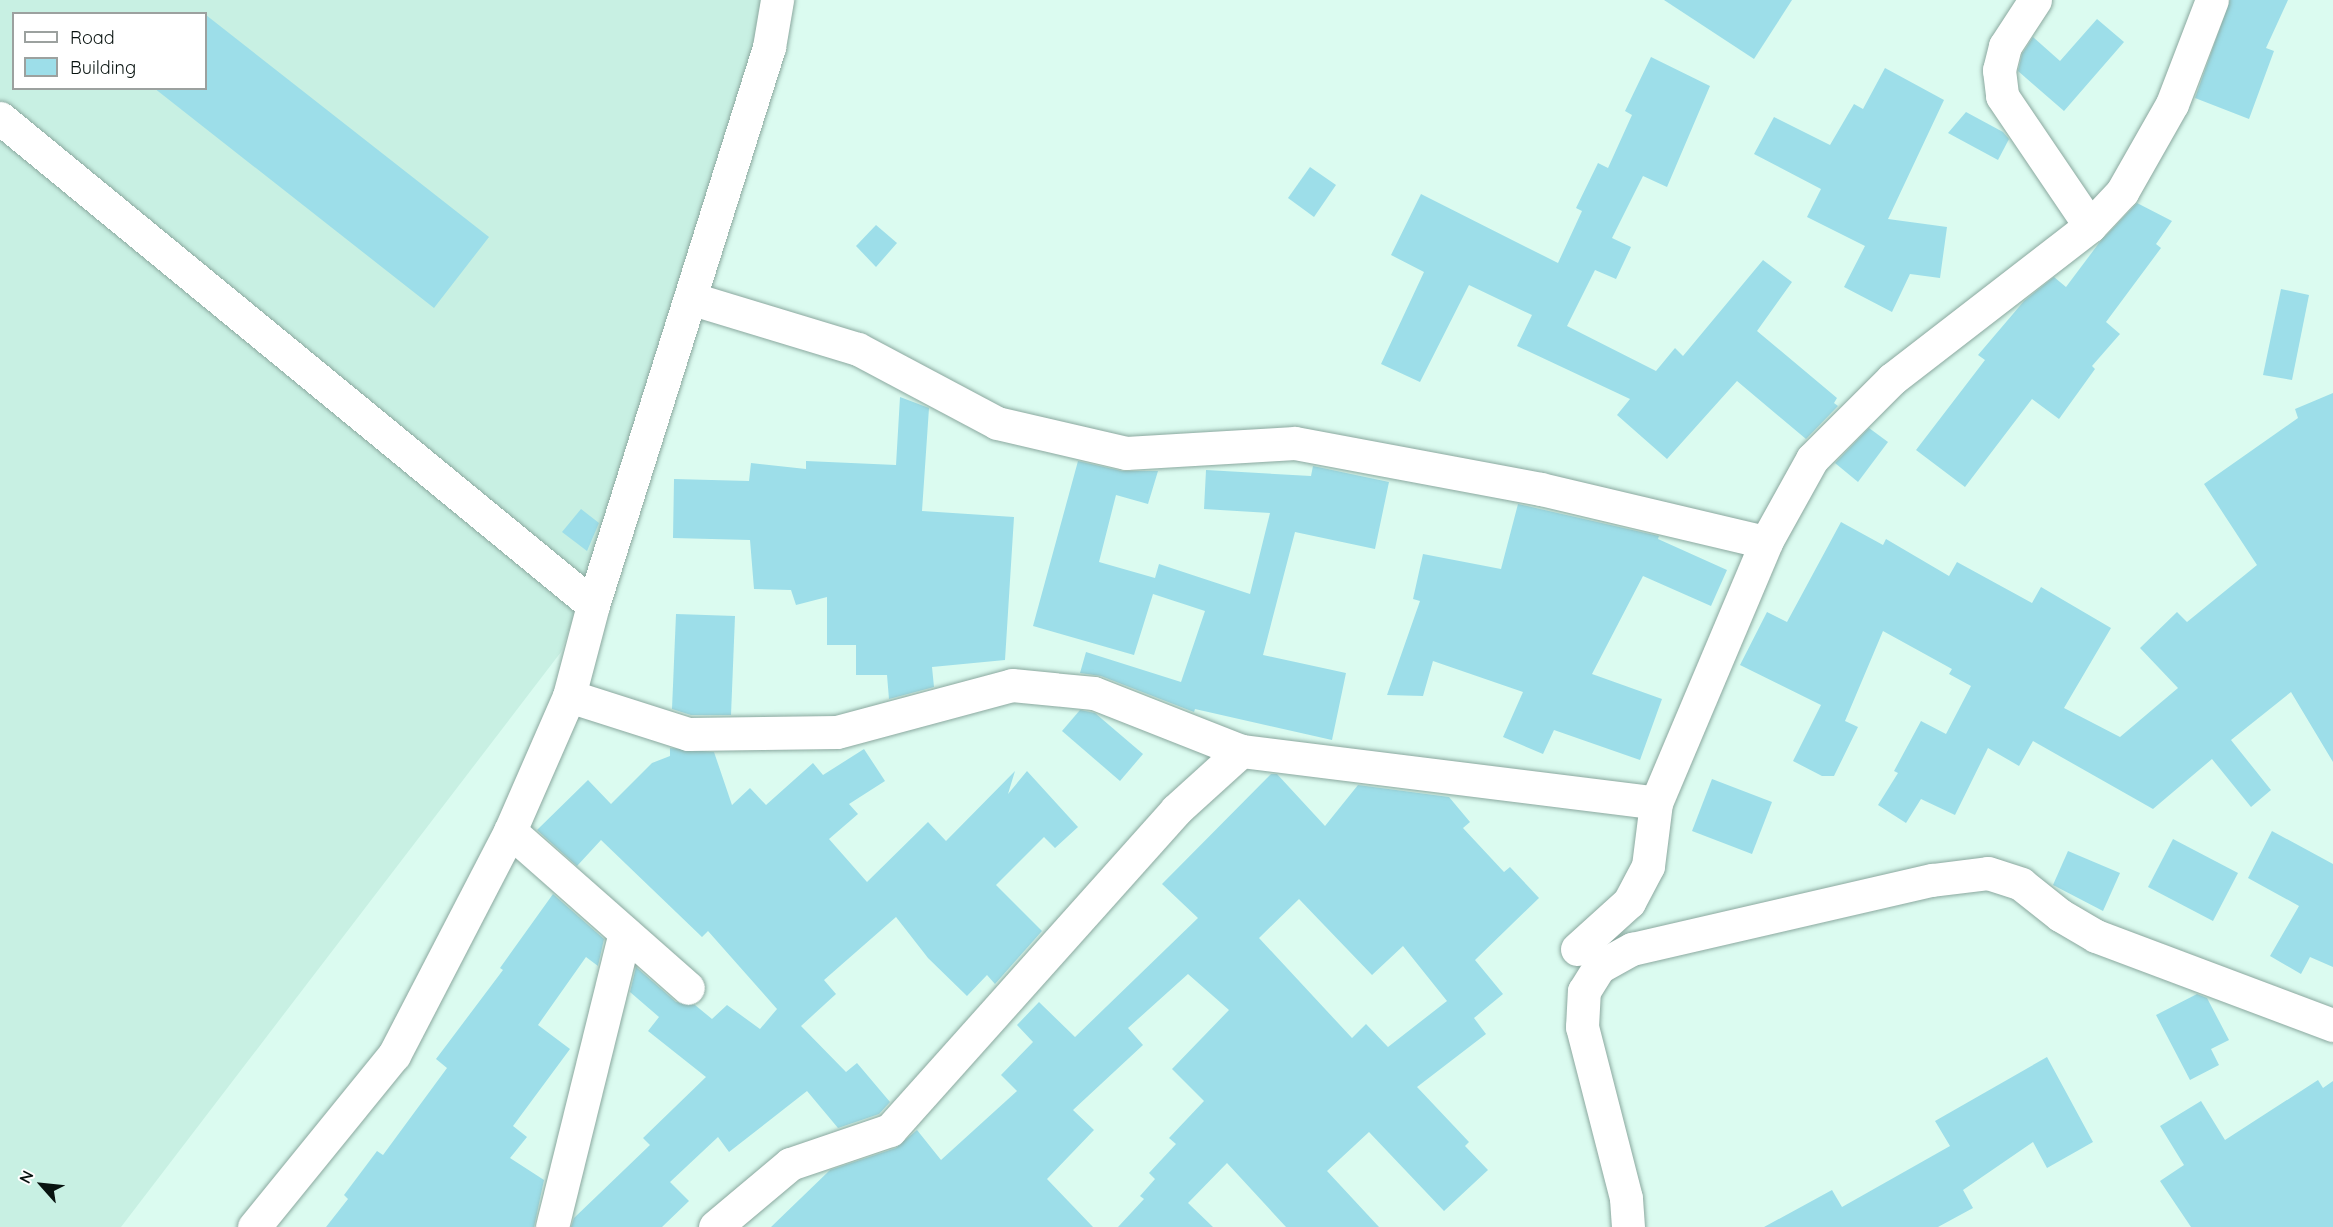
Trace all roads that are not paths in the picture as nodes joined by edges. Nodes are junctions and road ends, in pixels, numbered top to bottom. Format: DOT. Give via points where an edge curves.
graph roads {
  1 [pos="777,0"];
  2 [pos="2035,0"];
  3 [pos="2212,0"];
  4 [pos="0,118"];
  5 [pos="2090,226"];
  6 [pos="693,299"];
  7 [pos="1766,542"];
  8 [pos="593,605"];
  9 [pos="569,696"];
  10 [pos="1241,752"];
  11 [pos="1656,803"];
  12 [pos="510,831"];
  13 [pos="625,933"];
  14 [pos="1577,949"];
  15 [pos="688,988"];
  16 [pos="2333,1025"];
  17 [pos="254,1227"];
  18 [pos="552,1227"];
  19 [pos="715,1227"];
  20 [pos="1628,1227"];
  1 -- 6 [label="street" via="769,47"];
  2 -- 5 [label="street" via="2005,46 1999,70 2002,96"];
  3 -- 5 [label="street" via="2172,104 2121,192"];
  4 -- 8 [label="street"];
  5 -- 7 [label="street" via="1892,379 1812,459"];
  6 -- 7 [label="street" via="858,350 997,423 1126,453 1294,443 1541,489"];
  6 -- 8 [label="street"];
  7 -- 11 [label="street"];
  8 -- 9 [label="street"];
  9 -- 10 [label="street" via="688,734 837,732 1012,685 1094,693"];
  9 -- 12 [label="street"];
  10 -- 11 [label="street"];
  10 -- 19 [label="street" via="1176,810 890,1130 790,1164"];
  11 -- 14 [label="street" via="1648,866 1629,902"];
  12 -- 13 [label="street"];
  12 -- 17 [label="street" via="394,1055"];
  13 -- 15 [label="street"];
  13 -- 18 [label="street"];
  16 -- 20 [label="street" via="2096,936 2060,915 2021,884 1988,873 1932,880 1632,949 1599,967 1584,991 1582,1028 1626,1198"];
}
